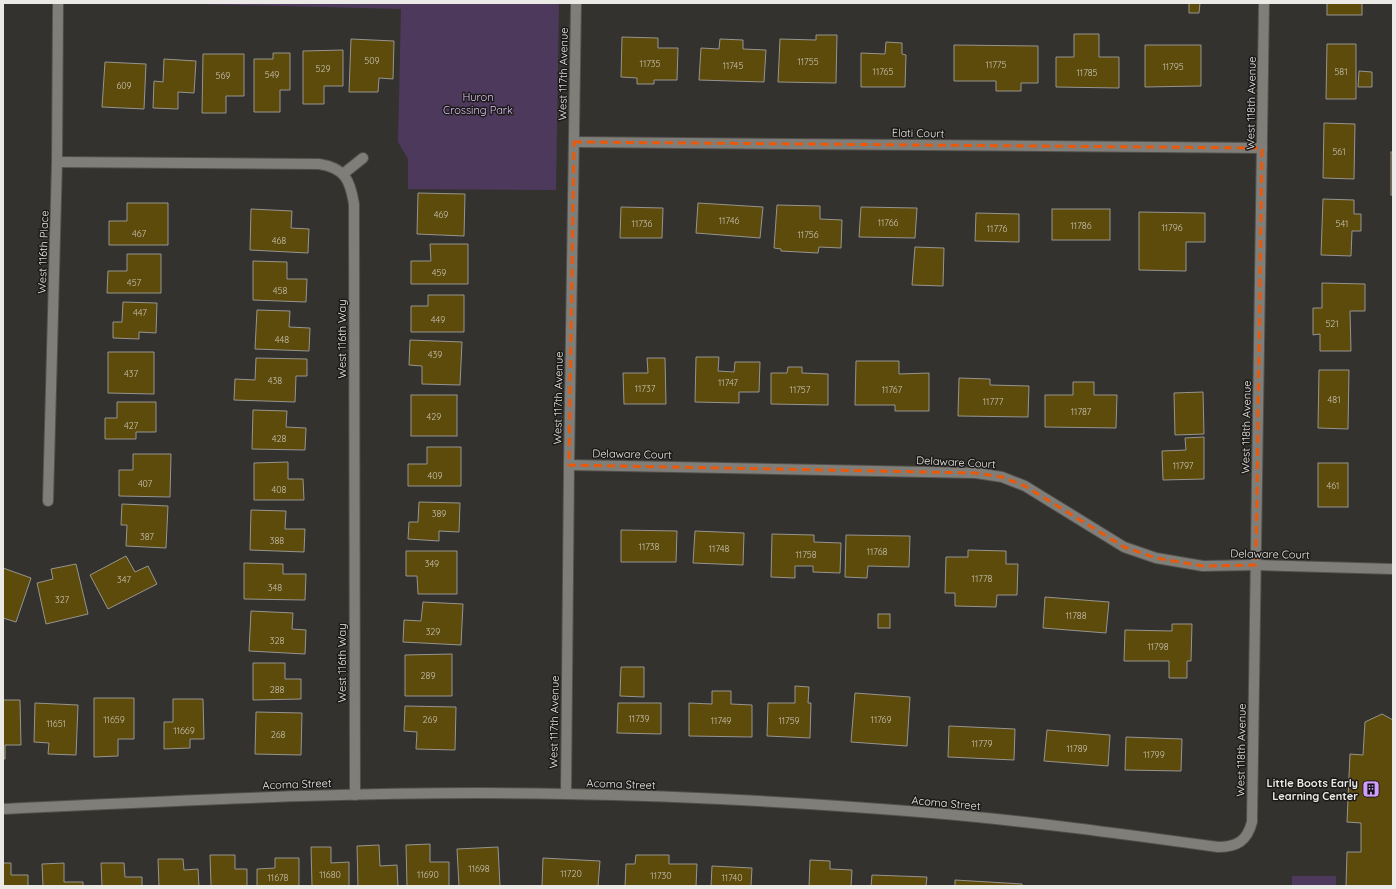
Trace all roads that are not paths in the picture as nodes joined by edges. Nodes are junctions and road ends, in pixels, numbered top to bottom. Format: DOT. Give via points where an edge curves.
graph roads {
  1 [pos="58,3"];
  2 [pos="576,3"];
  3 [pos="1264,3"];
  4 [pos="574,142"];
  5 [pos="1262,148"];
  6 [pos="363,158"];
  7 [pos="57,162"];
  8 [pos="343,174"];
  9 [pos="569,465"];
  10 [pos="48,501"];
  11 [pos="1256,565"];
  12 [pos="1393,569"];
  13 [pos="354,794"];
  14 [pos="566,794"];
  15 [pos="3,809"];
  16 [pos="1237,844"];
  1 -- 7 [label="street, West 116th Place"];
  2 -- 4 [label="street, West 117th Avenue"];
  3 -- 5 [label="street, West 118th Avenue"];
  4 -- 5 [label="street, Elati Court"];
  4 -- 9 [label="street, West 117th Avenue"];
  5 -- 11 [label="street, West 118th Avenue"];
  6 -- 8 [label="street"];
  7 -- 8 [label="street" via="319,164"];
  7 -- 10 [label="street, West 116th Place"];
  8 -- 13 [label="street, West 116th Way" via="348,180 354,204"];
  9 -- 11 [label="street, Delaware Court" via="976,473 1002,477 1025,486 1124,547 1143,554 1203,566"];
  9 -- 14 [label="street, West 117th Avenue"];
  11 -- 12 [label="street, Delaware Court"];
  11 -- 16 [label="street, West 118th Avenue" via="1252,822 1250,831"];
  13 -- 14 [label="street, Acoma Street"];
  13 -- 15 [label="street, Acoma Street"];
  14 -- 16 [label="street, Acoma Street" via="926,813 1218,847"];
}
